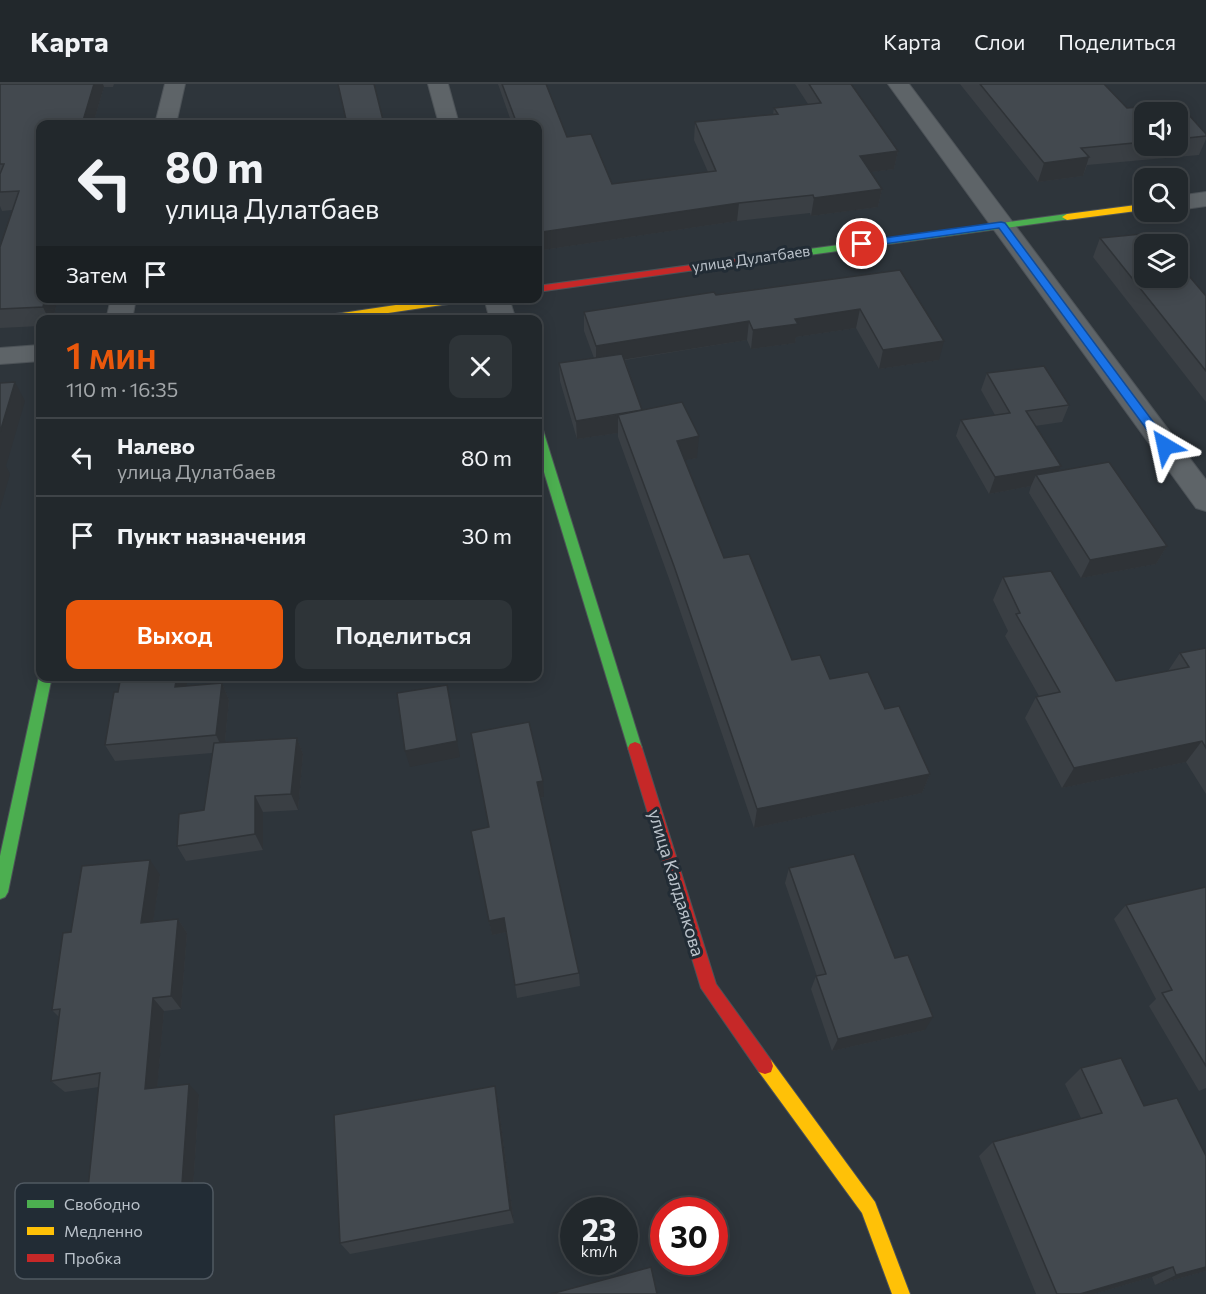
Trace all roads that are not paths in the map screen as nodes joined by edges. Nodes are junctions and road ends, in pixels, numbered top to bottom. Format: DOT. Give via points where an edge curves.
graph roads {
  1 [pos="176,84"];
  2 [pos="438,84"];
  3 [pos="898,84"];
  4 [pos="167,120"];
  5 [pos="448,120"];
  6 [pos="1206,199"];
  7 [pos="1188,202"];
  8 [pos="1134,208"];
  9 [pos="1001,225"];
  10 [pos="542,288"];
  11 [pos="434,303"];
  12 [pos="350,315"];
  13 [pos="36,353"];
  14 [pos="0,356"];
  15 [pos="542,446"];
  16 [pos="1206,501"];
  17 [pos="44,681"];
  18 [pos="0,892"];
  19 [pos="901,1294"];
  1 -- 4 [label="street"];
  2 -- 5 [label="street"];
  3 -- 9 [label="street"];
  6 -- 7 [label="street"];
  8 -- 9 [label="street, улица Дулатбаев"];
  9 -- 10 [label="street, улица Дулатбаев"];
  9 -- 16 [label="street"];
  11 -- 12 [label="street"];
  13 -- 14 [label="street"];
  15 -- 19 [label="street, улица Калдаякова" via="709,988 869,1208"];
  17 -- 18 [label="street"];
}
